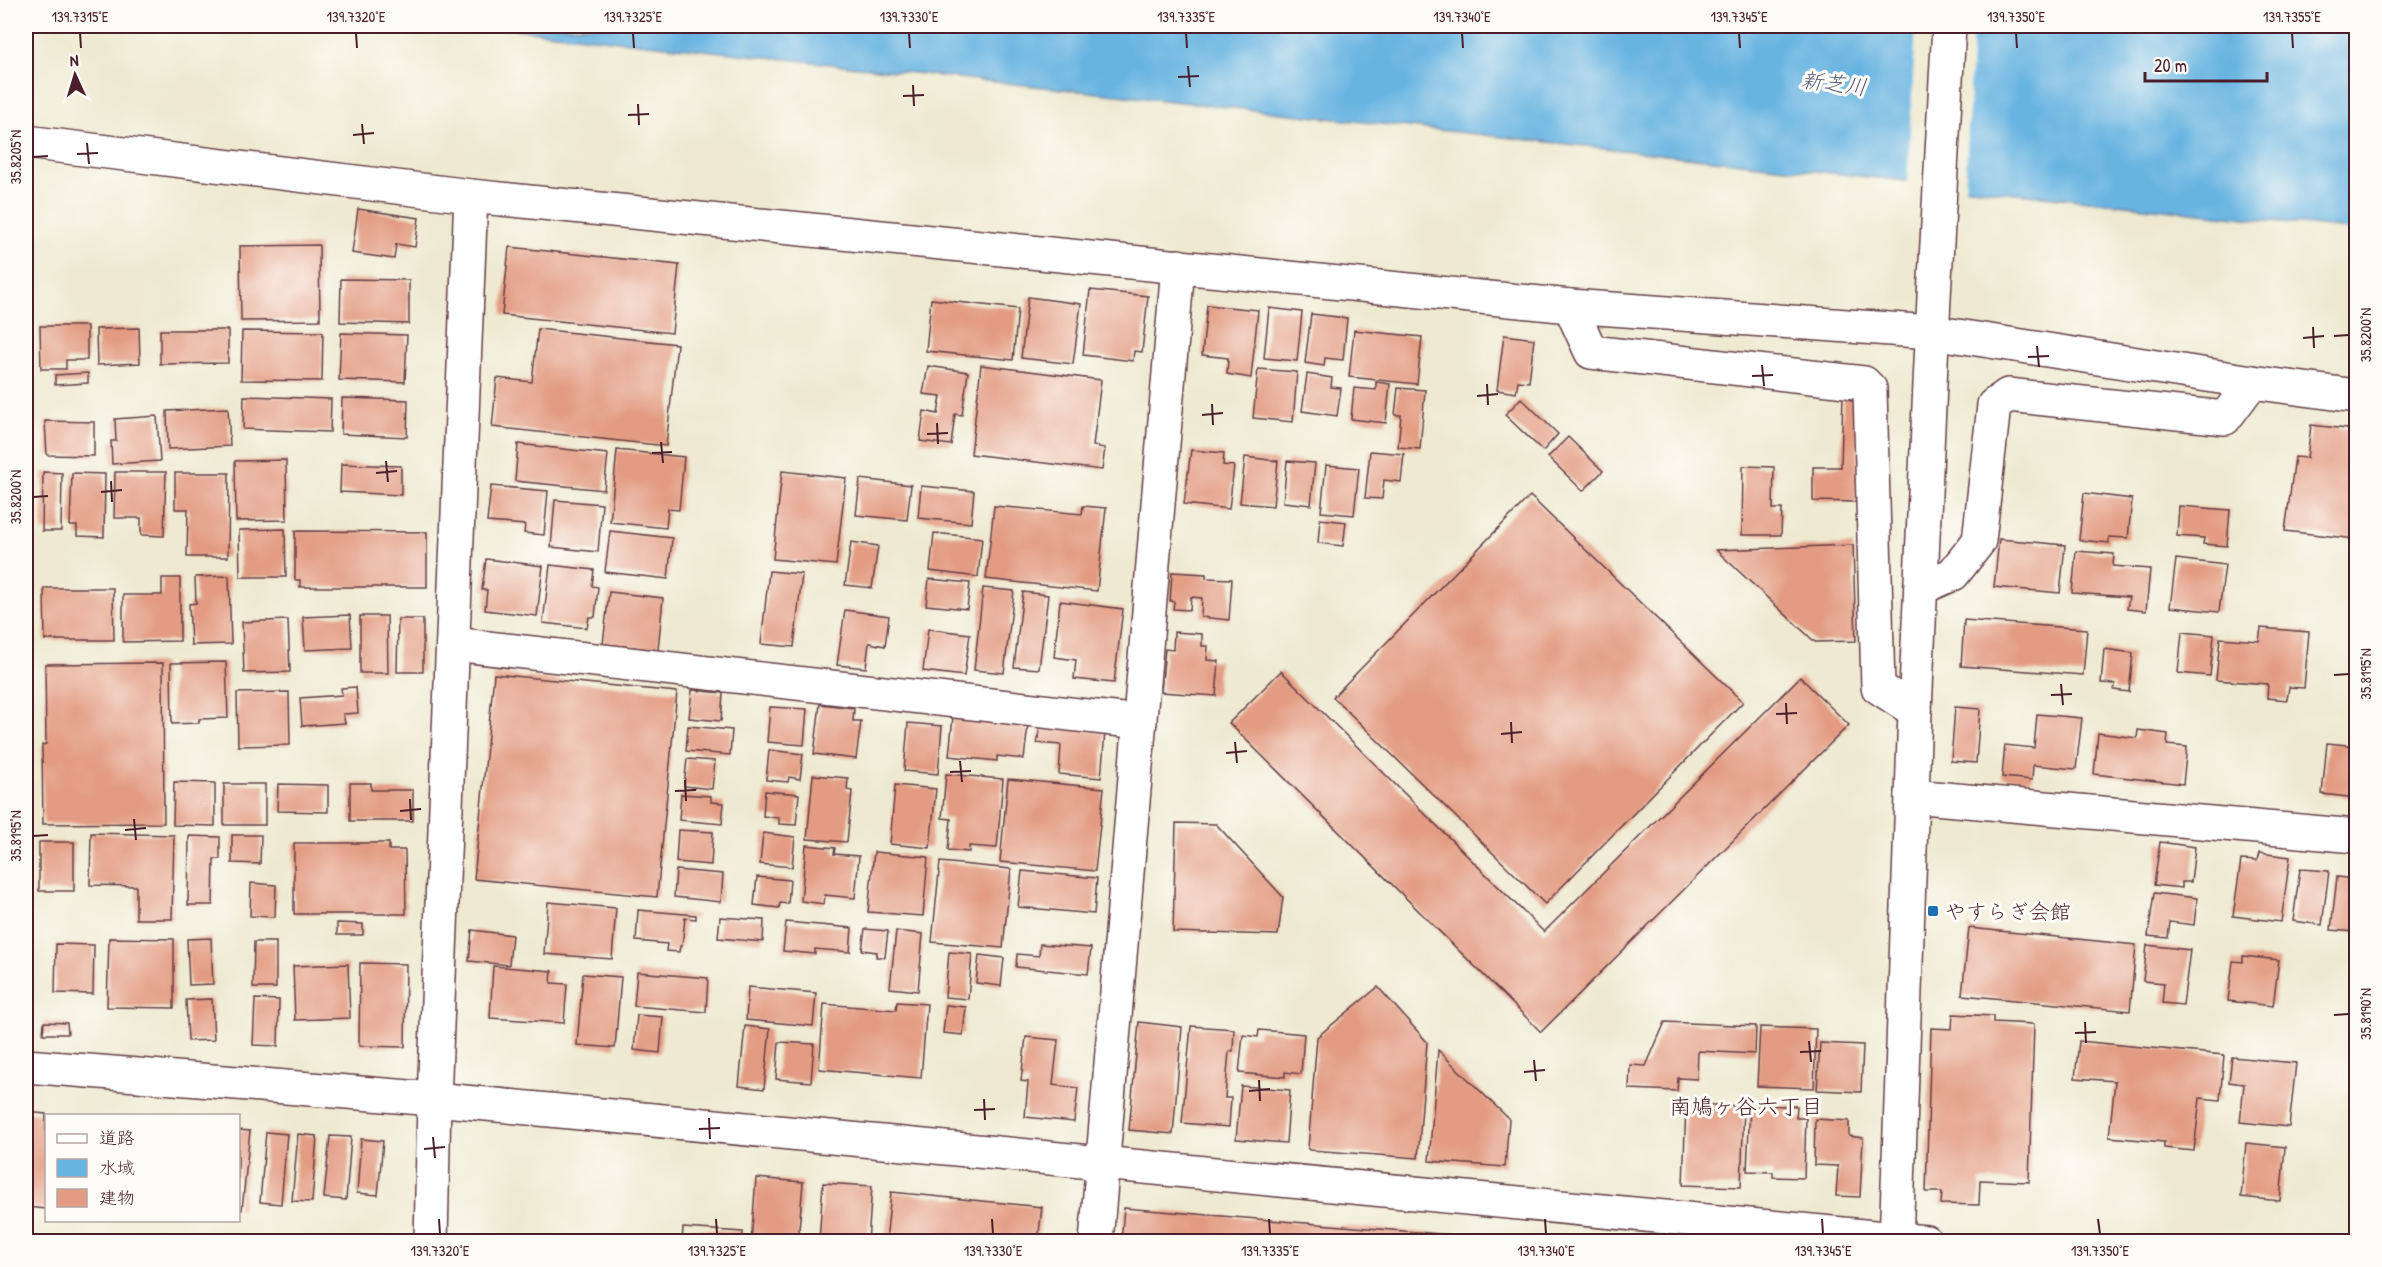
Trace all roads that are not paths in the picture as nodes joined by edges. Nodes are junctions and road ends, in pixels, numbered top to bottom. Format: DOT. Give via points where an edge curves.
graph roads {
  1 [pos="1949,26"];
  2 [pos="26,142"];
  3 [pos="471,196"];
  4 [pos="1178,266"];
  5 [pos="1570,306"];
  6 [pos="1932,332"];
  7 [pos="2252,382"];
  8 [pos="2356,396"];
  9 [pos="1921,588"];
  10 [pos="453,644"];
  11 [pos="1915,711"];
  12 [pos="1140,722"];
  13 [pos="1912,796"];
  14 [pos="2356,836"];
  15 [pos="26,1066"];
  16 [pos="434,1099"];
  17 [pos="1103,1163"];
  18 [pos="1906,1241"];
  19 [pos="431,1242"];
  20 [pos="1096,1242"];
  1 -- 6 [label="street"];
  2 -- 3 [label="street"];
  3 -- 4 [label="street"];
  3 -- 10 [label="street"];
  4 -- 5 [label="street"];
  4 -- 12 [label="street"];
  5 -- 6 [label="street"];
  5 -- 11 [label="street" via="1592,352 1864,383 1870,389 1878,687"];
  6 -- 7 [label="street"];
  6 -- 9 [label="street"];
  7 -- 8 [label="street"];
  7 -- 9 [label="street" via="2225,418 2008,395 1994,405 1978,541 1953,574"];
  9 -- 11 [label="street"];
  10 -- 12 [label="street"];
  10 -- 16 [label="street"];
  11 -- 13 [label="street"];
  12 -- 17 [label="street"];
  13 -- 14 [label="street"];
  13 -- 18 [label="street"];
  15 -- 16 [label="street"];
  16 -- 17 [label="street"];
  16 -- 19 [label="street"];
  17 -- 18 [label="street"];
  17 -- 20 [label="street"];
}
